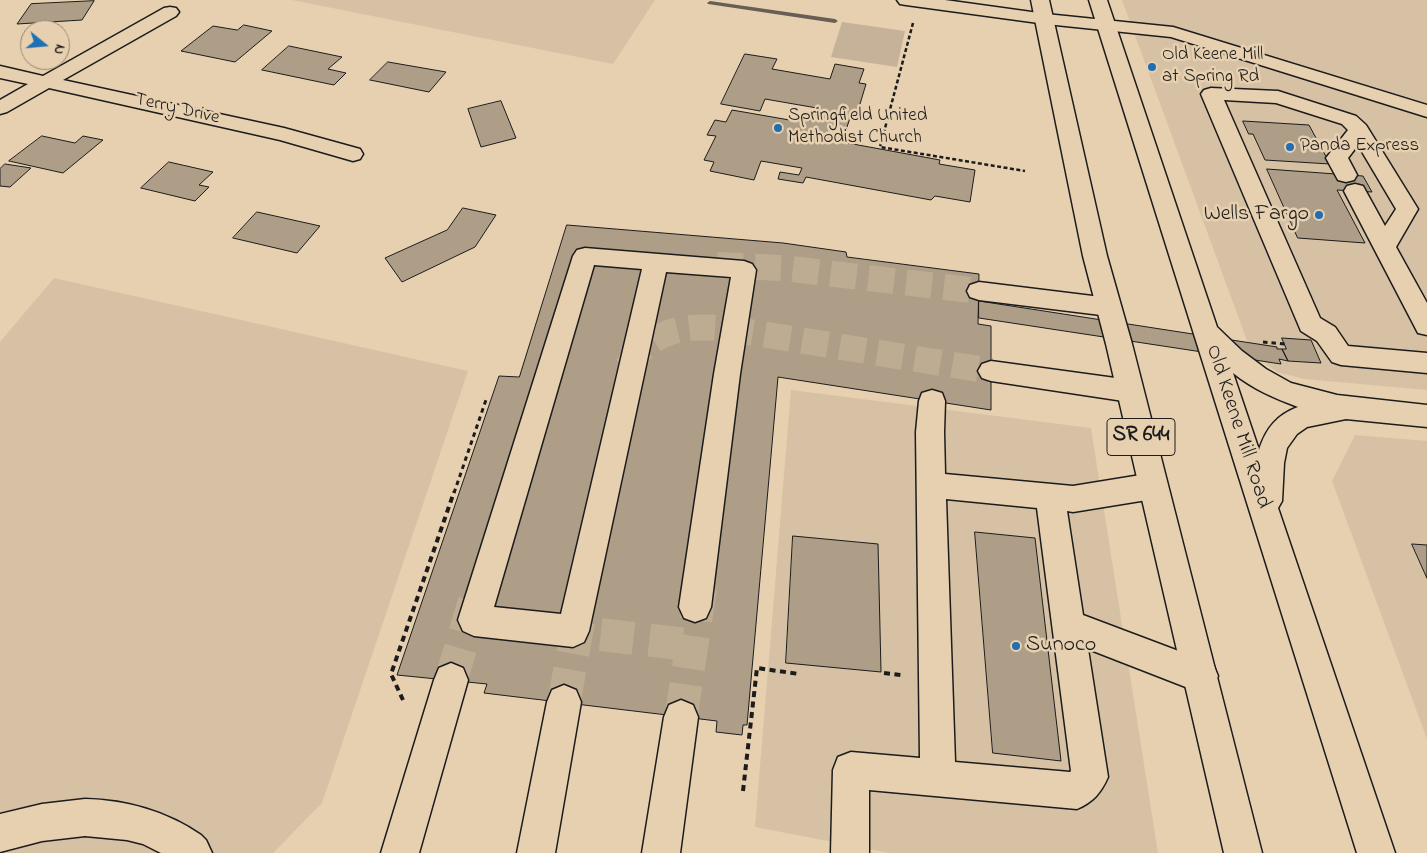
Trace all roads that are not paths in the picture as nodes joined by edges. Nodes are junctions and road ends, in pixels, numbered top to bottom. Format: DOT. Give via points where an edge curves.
graph roads {
  1 [pos="906,0"];
  2 [pos="1098,0"];
  3 [pos="1043,10"];
  4 [pos="170,12"];
  5 [pos="1107,24"];
  6 [pos="0,72"];
  7 [pos="48,81"];
  8 [pos="1363,91"];
  9 [pos="0,108"];
  10 [pos="1427,111"];
  11 [pos="1354,125"];
  12 [pos="353,154"];
  13 [pos="1385,246"];
  14 [pos="656,262"];
  15 [pos="978,291"];
  16 [pos="1109,307"];
  17 [pos="1204,326"];
  18 [pos="1427,326"];
  19 [pos="1427,362"];
  20 [pos="990,371"];
  21 [pos="1130,390"];
  22 [pos="932,401"];
  23 [pos="1356,410"];
  24 [pos="1427,416"];
  25 [pos="932,485"];
  26 [pos="1153,486"];
  27 [pos="1050,497"];
  28 [pos="1266,518"];
  29 [pos="695,607"];
  30 [pos="1068,625"];
  31 [pos="1201,676"];
  32 [pos="451,680"];
  33 [pos="564,702"];
  34 [pos="681,717"];
  35 [pos="938,777"];
  36 [pos="0,833"];
  37 [pos="193,853"];
  38 [pos="400,853"];
  39 [pos="536,853"];
  40 [pos="661,853"];
  41 [pos="850,853"];
  42 [pos="1243,853"];
  43 [pos="1376,853"];
  1 -- 3 [label="main road"];
  2 -- 5 [label="main road, Old Keene Mill Road"];
  3 -- 5 [label="main road"];
  3 -- 16 [label="main road, SR 644" via="1095,256"];
  4 -- 7 [label="main road"];
  5 -- 8 [label="main road" via="1192,37"];
  5 -- 17 [label="main road, Old Keene Mill Road"];
  6 -- 7 [label="main road, Terry Drive"];
  7 -- 9 [label="main road"];
  7 -- 12 [label="main road, Terry Drive" via="284,134"];
  8 -- 10 [label="main road"];
  8 -- 11 [label="main road"];
  11 -- 13 [label="main road" via="1337,158"];
  11 -- 13 [label="main road" via="1407,209"];
  11 -- 19 [label="main road" via="1278,97 1211,94 1310,324 1326,334 1341,355"];
  13 -- 18 [label="main road"];
  14 -- 14 [label="main road" via="585,256 474,620 573,631"];
  14 -- 29 [label="main road" via="744,270"];
  15 -- 16 [label="main road"];
  16 -- 21 [label="main road, SR 644"];
  17 -- 23 [label="main road" via="1232,359 1258,378 1303,399"];
  17 -- 28 [label="main road, Old Keene Mill Road"];
  20 -- 21 [label="main road"];
  21 -- 26 [label="main road, SR 644"];
  22 -- 25 [label="main road"];
  23 -- 24 [label="main road"];
  23 -- 28 [label="main road" via="1301,417 1281,430 1273,443 1270,458"];
  25 -- 27 [label="main road"];
  25 -- 35 [label="main road"];
  26 -- 27 [label="main road" via="1073,499"];
  26 -- 31 [label="main road, SR 644"];
  27 -- 30 [label="main road"];
  28 -- 43 [label="main road, Old Keene Mill Road"];
  30 -- 31 [label="main road"];
  30 -- 35 [label="main road" via="1090,777 1077,791"];
  31 -- 42 [label="main road, SR 644"];
  32 -- 38 [label="main road"];
  33 -- 39 [label="main road"];
  34 -- 40 [label="main road"];
  35 -- 41 [label="main road" via="851,770"];
  36 -- 37 [label="main road" via="68,817 114,818 155,829"];
}
